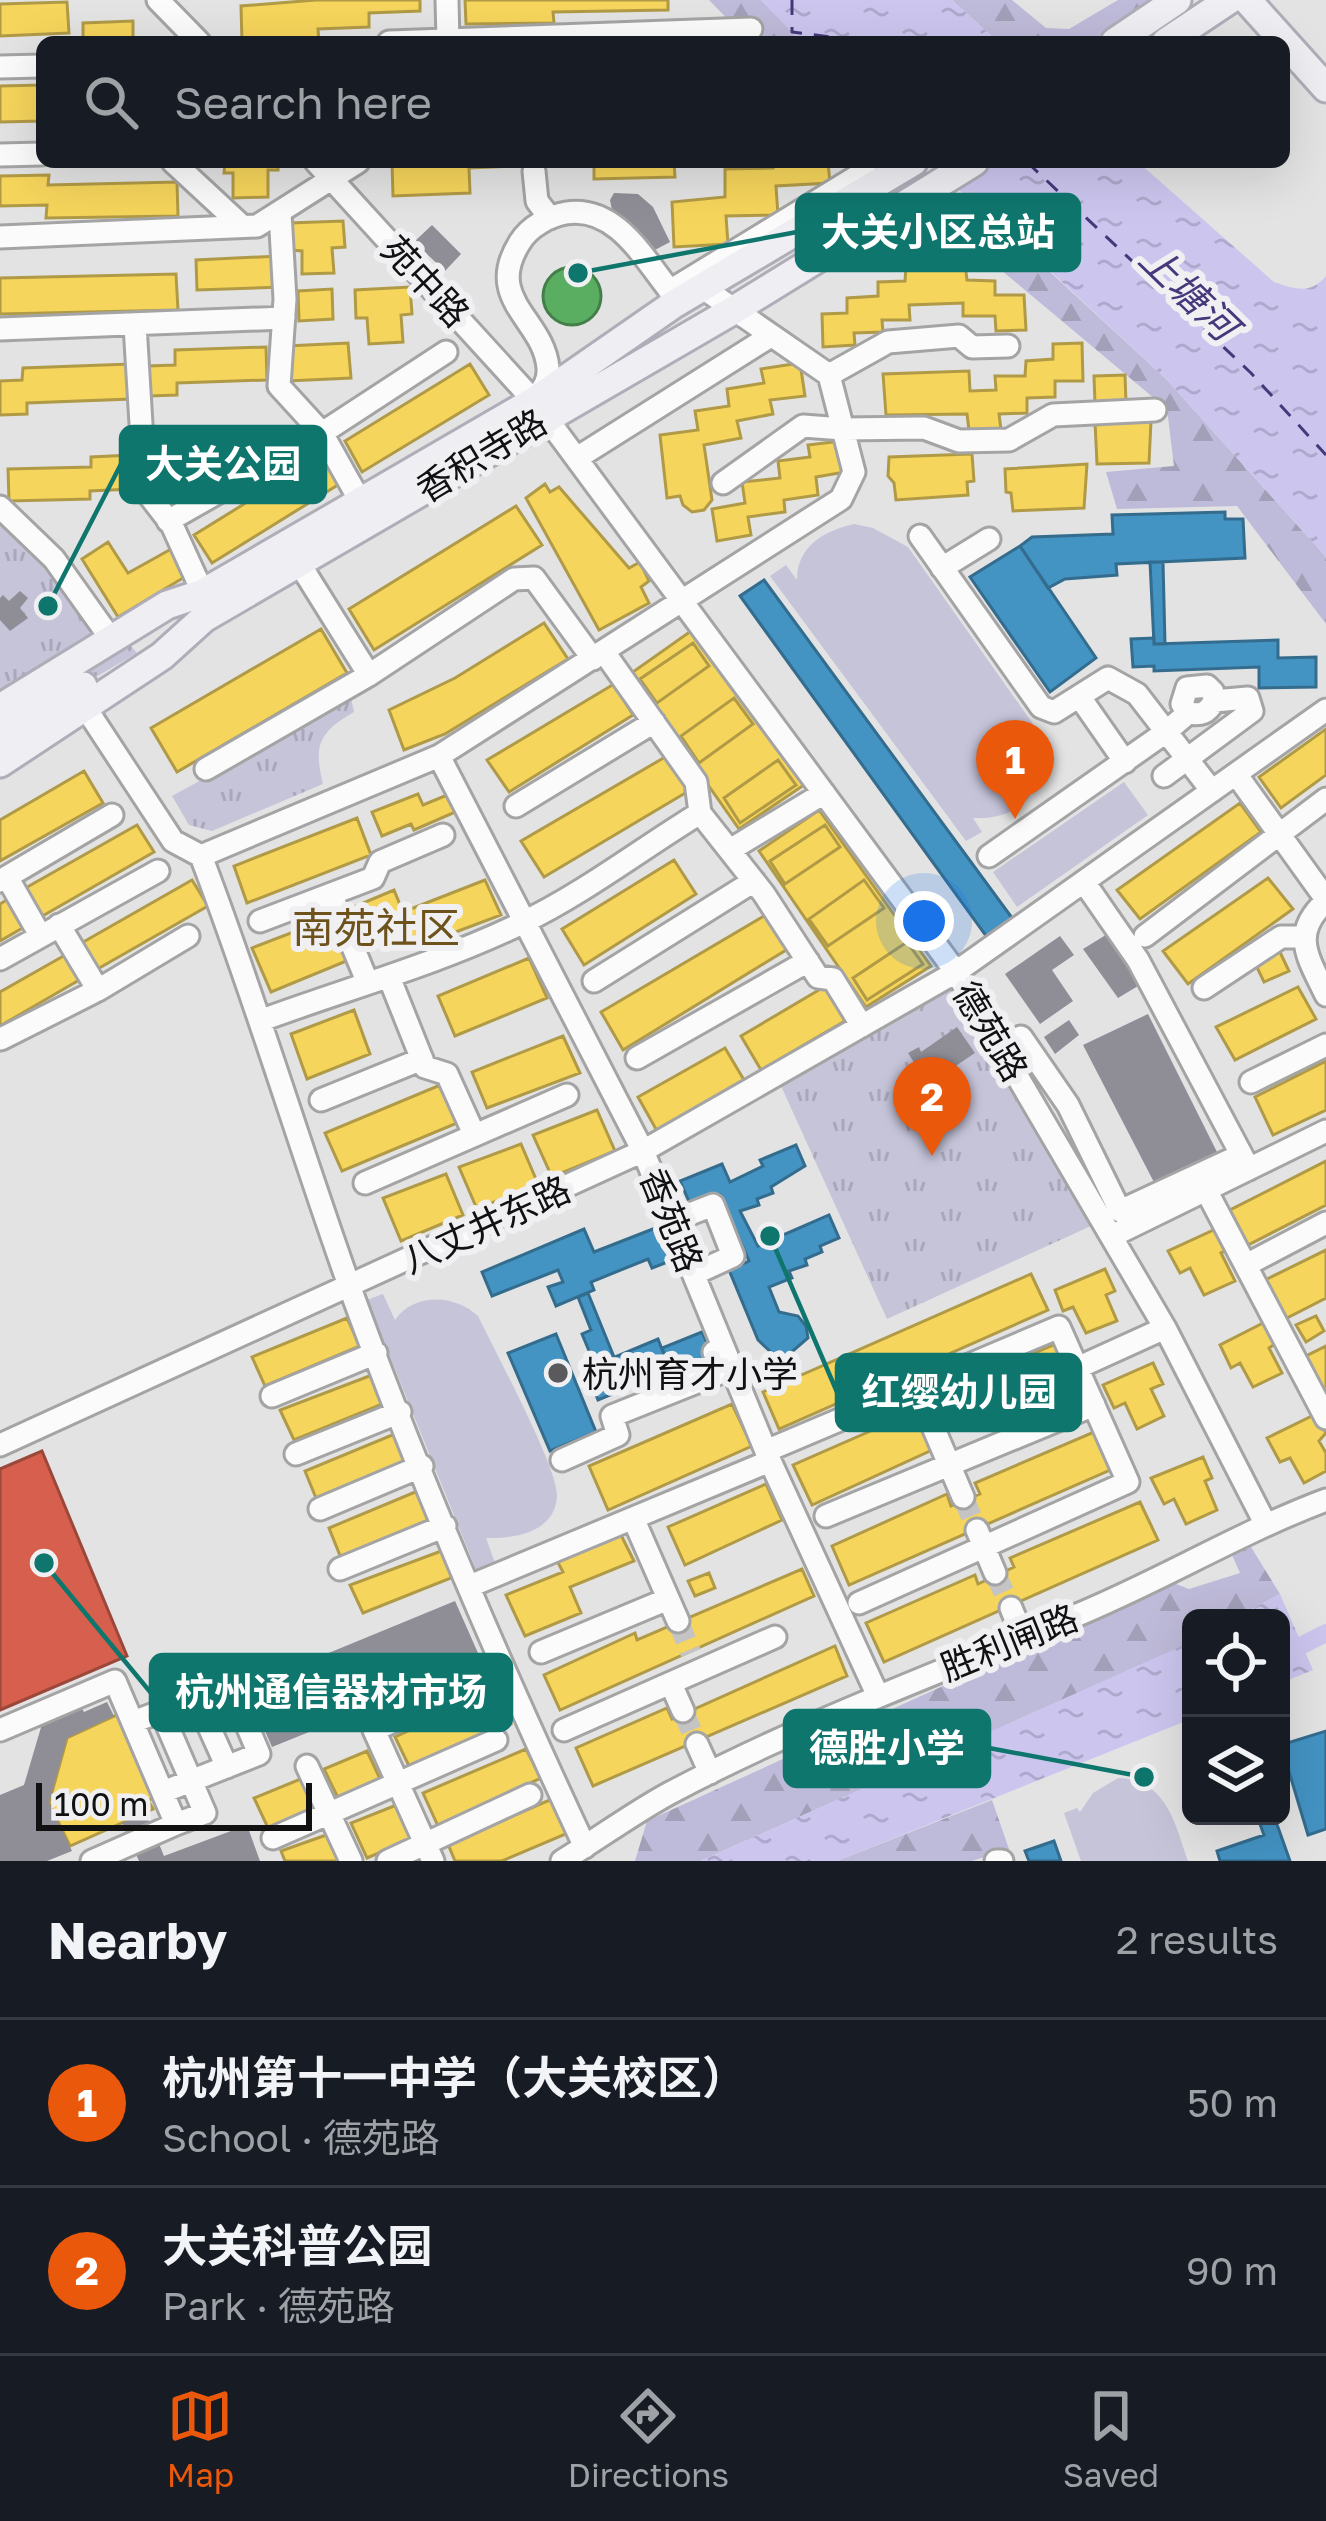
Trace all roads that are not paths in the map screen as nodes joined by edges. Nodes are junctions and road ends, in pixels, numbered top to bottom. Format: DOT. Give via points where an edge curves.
graph roads {
  1 [pos="158,0"];
  2 [pos="447,0"];
  3 [pos="1177,0"];
  4 [pos="1228,0"];
  5 [pos="1247,0"];
  6 [pos="751,29"];
  7 [pos="193,36"];
  8 [pos="448,36"];
  9 [pos="574,36"];
  10 [pos="1124,36"];
  11 [pos="1175,36"];
  12 [pos="1279,36"];
  13 [pos="1290,48"];
  14 [pos="36,66"];
  15 [pos="0,67"];
  16 [pos="1326,88"];
  17 [pos="36,154"];
  18 [pos="0,155"];
  19 [pos="179,168"];
  20 [pos="322,168"];
  21 [pos="349,168"];
  22 [pos="864,168"];
  23 [pos="903,168"];
  24 [pos="964,168"];
  25 [pos="534,171"];
  26 [pos="333,179"];
  27 [pos="280,213"];
  28 [pos="550,218"];
  29 [pos="242,226"];
  30 [pos="0,237"];
  31 [pos="703,288"];
  32 [pos="672,297"];
  33 [pos="732,311"];
  34 [pos="284,318"];
  35 [pos="135,325"];
  36 [pos="0,329"];
  37 [pos="769,337"];
  38 [pos="1008,346"];
  39 [pos="446,352"];
  40 [pos="829,375"];
  41 [pos="539,409"];
  42 [pos="1155,410"];
  43 [pos="844,429"];
  44 [pos="322,433"];
  45 [pos="577,458"];
  46 [pos="723,483"];
  47 [pos="360,501"];
  48 [pos="0,507"];
  49 [pos="168,521"];
  50 [pos="920,536"];
  51 [pos="989,539"];
  52 [pos="299,563"];
  53 [pos="942,568"];
  54 [pos="684,602"];
  55 [pos="203,605"];
  56 [pos="111,639"];
  57 [pos="598,655"];
  58 [pos="369,675"];
  59 [pos="1078,696"];
  60 [pos="85,706"];
  61 [pos="0,708"];
  62 [pos="1326,710"];
  63 [pos="654,722"];
  64 [pos="0,726"];
  65 [pos="1166,732"];
  66 [pos="0,739"];
  67 [pos="439,756"];
  68 [pos="1186,759"];
  69 [pos="1125,762"];
  70 [pos="0,763"];
  71 [pos="206,769"];
  72 [pos="1236,774"];
  73 [pos="1164,776"];
  74 [pos="1211,791"];
  75 [pos="824,793"];
  76 [pos="1326,800"];
  77 [pos="516,806"];
  78 [pos="700,812"];
  79 [pos="112,815"];
  80 [pos="1280,834"];
  81 [pos="443,835"];
  82 [pos="730,850"];
  83 [pos="201,856"];
  84 [pos="988,856"];
  85 [pos="158,872"];
  86 [pos="4,879"];
  87 [pos="754,881"];
  88 [pos="1084,882"];
  89 [pos="332,894"];
  90 [pos="1326,900"];
  91 [pos="260,921"];
  92 [pos="525,922"];
  93 [pos="50,930"];
  94 [pos="188,936"];
  95 [pos="1145,936"];
  96 [pos="1304,937"];
  97 [pos="0,959"];
  98 [pos="808,962"];
  99 [pos="956,972"];
  100 [pos="378,979"];
  101 [pos="594,982"];
  102 [pos="1204,988"];
  103 [pos="98,990"];
  104 [pos="1326,995"];
  105 [pos="262,1020"];
  106 [pos="862,1026"];
  107 [pos="1021,1037"];
  108 [pos="2,1039"];
  109 [pos="1326,1045"];
  110 [pos="637,1058"];
  111 [pos="422,1059"];
  112 [pos="1251,1082"];
  113 [pos="567,1095"];
  114 [pos="321,1100"];
  115 [pos="1326,1131"];
  116 [pos="474,1134"];
  117 [pos="643,1150"];
  118 [pos="1245,1162"];
  119 [pos="365,1183"];
  120 [pos="643,1186"];
  121 [pos="1206,1190"];
  122 [pos="672,1221"];
  123 [pos="1326,1223"];
  124 [pos="1112,1236"];
  125 [pos="1246,1264"];
  126 [pos="350,1286"];
  127 [pos="694,1286"];
  128 [pos="1165,1328"];
  129 [pos="376,1353"];
  130 [pos="1077,1367"];
  131 [pos="916,1387"];
  132 [pos="272,1396"];
  133 [pos="1094,1405"];
  134 [pos="400,1412"];
  135 [pos="1325,1412"];
  136 [pos="0,1445"];
  137 [pos="296,1454"];
  138 [pos="768,1456"];
  139 [pos="562,1460"];
  140 [pos="949,1465"];
  141 [pos="422,1466"];
  142 [pos="963,1497"];
  143 [pos="1326,1500"];
  144 [pos="320,1509"];
  145 [pos="826,1516"];
  146 [pos="633,1518"];
  147 [pos="1265,1522"];
  148 [pos="446,1526"];
  149 [pos="980,1539"];
  150 [pos="340,1569"];
  151 [pos="995,1573"];
  152 [pos="470,1586"];
  153 [pos="668,1599"];
  154 [pos="859,1603"];
  155 [pos="1010,1607"];
  156 [pos="678,1621"];
  157 [pos="776,1637"];
  158 [pos="1024,1637"];
  159 [pos="541,1652"];
  160 [pos="504,1673"];
  161 [pos="671,1684"];
  162 [pos="878,1696"];
  163 [pos="196,1698"];
  164 [pos="683,1711"];
  165 [pos="161,1712"];
  166 [pos="133,1722"];
  167 [pos="0,1730"];
  168 [pos="565,1730"];
  169 [pos="496,1740"];
  170 [pos="698,1744"];
  171 [pos="227,1766"];
  172 [pos="307,1766"];
  173 [pos="710,1774"];
  174 [pos="192,1780"];
  175 [pos="399,1784"];
  176 [pos="163,1792"];
  177 [pos="530,1795"];
  178 [pos="329,1814"];
  179 [pos="176,1824"];
  180 [pos="273,1838"];
  181 [pos="585,1846"];
  182 [pos="430,1853"];
  183 [pos="92,1861"];
  184 [pos="350,1861"];
  185 [pos="388,1861"];
  186 [pos="562,1861"];
  1 -- 7 [label="street"];
  2 -- 8 [label="street"];
  3 -- 10 [label="main road"];
  4 -- 11 [label="main road"];
  5 -- 12 [label="main road"];
  6 -- 9 [label="street"];
  13 -- 16 [label="main road"];
  14 -- 15 [label="street"];
  17 -- 18 [label="street"];
  19 -- 29 [label="street"];
  20 -- 26 [label="street, 苑中路"];
  21 -- 26 [label="street"];
  22 -- 32 [label="street"];
  23 -- 31 [label="main road, 香积寺路"];
  24 -- 33 [label="main road, 香积寺路"];
  25 -- 28 [label="street" via="537,200"];
  26 -- 27 [label="street"];
  26 -- 41 [label="street, 苑中路"];
  27 -- 29 [label="street"];
  27 -- 34 [label="street"];
  28 -- 32 [label="street" via="582,211 607,218"];
  28 -- 41 [label="street" via="525,233 507,274 548,363"];
  29 -- 30 [label="street"];
  31 -- 32 [label="main road, 香积寺路"];
  31 -- 33 [label="street"];
  32 -- 41 [label="main road, 香积寺路"];
  33 -- 37 [label="street"];
  33 -- 41 [label="main road, 香积寺路"];
  34 -- 35 [label="street"];
  34 -- 44 [label="street" via="280,386"];
  35 -- 36 [label="street"];
  35 -- 49 [label="street" via="145,490"];
  37 -- 40 [label="street"];
  37 -- 45 [label="street"];
  38 -- 40 [label="street" via="972,347 959,336 888,342"];
  39 -- 44 [label="street"];
  40 -- 43 [label="street"];
  41 -- 45 [label="street, 德苑路"];
  41 -- 47 [label="main road, 香积寺路"];
  41 -- 52 [label="main road, 香积寺路"];
  42 -- 43 [label="street" via="1053,415 1010,440 959,441 924,428"];
  43 -- 46 [label="street" via="802,426"];
  43 -- 54 [label="street" via="854,472 841,499"];
  44 -- 47 [label="street"];
  44 -- 49 [label="street"];
  45 -- 54 [label="street, 德苑路"];
  47 -- 55 [label="main road, 香积寺路"];
  48 -- 56 [label="street" via="54,559"];
  49 -- 55 [label="street"];
  50 -- 53 [label="street"];
  51 -- 53 [label="street"];
  52 -- 55 [label="main road, 香积寺路"];
  52 -- 58 [label="street"];
  53 -- 59 [label="street" via="1041,707 1054,712"];
  54 -- 57 [label="street"];
  54 -- 75 [label="street, 德苑路"];
  55 -- 56 [label="main road, 香积寺路" via="167,605"];
  55 -- 60 [label="main road, 香积寺路" via="162,656"];
  55 -- 64 [label="main road"];
  55 -- 66 [label="main road"];
  56 -- 61 [label="main road, 香积寺路"];
  57 -- 58 [label="street" via="534,578 514,579"];
  57 -- 63 [label="street"];
  57 -- 67 [label="street"];
  58 -- 71 [label="street"];
  59 -- 65 [label="street" via="1108,678 1137,694"];
  59 -- 69 [label="street"];
  60 -- 70 [label="main road, 香积寺路"];
  60 -- 83 [label="street" via="173,841"];
  62 -- 72 [label="street, 八丈井东路"];
  63 -- 77 [label="street"];
  63 -- 78 [label="street" via="697,782"];
  65 -- 68 [label="street"];
  65 -- 68 [label="street" via="1214,701 1247,698 1252,711"];
  65 -- 69 [label="street"];
  67 -- 83 [label="street"];
  67 -- 92 [label="street, 香苑路"];
  68 -- 73 [label="street"];
  68 -- 74 [label="street"];
  69 -- 84 [label="street"];
  72 -- 74 [label="street, 八丈井东路"];
  72 -- 80 [label="street"];
  74 -- 88 [label="street, 八丈井东路"];
  75 -- 82 [label="street"];
  75 -- 99 [label="street, 德苑路"];
  76 -- 80 [label="street"];
  78 -- 82 [label="street"];
  78 -- 92 [label="street"];
  79 -- 86 [label="street"];
  80 -- 90 [label="street"];
  80 -- 95 [label="street"];
  81 -- 89 [label="street"];
  82 -- 87 [label="street"];
  83 -- 105 [label="street"];
  85 -- 93 [label="street"];
  86 -- 93 [label="street"];
  87 -- 98 [label="street"];
  87 -- 101 [label="street"];
  88 -- 99 [label="street, 八丈井东路"];
  88 -- 118 [label="street" via="1138,960"];
  89 -- 91 [label="street"];
  89 -- 100 [label="street"];
  90 -- 96 [label="street"];
  92 -- 100 [label="street"];
  92 -- 117 [label="street, 香苑路"];
  93 -- 97 [label="street"];
  93 -- 103 [label="street"];
  94 -- 103 [label="street"];
  96 -- 102 [label="street" via="1281,937"];
  96 -- 104 [label="street"];
  98 -- 106 [label="street" via="818,977 833,979"];
  98 -- 110 [label="street"];
  99 -- 106 [label="street, 八丈井东路"];
  99 -- 124 [label="street, 德苑路"];
  100 -- 105 [label="street"];
  100 -- 111 [label="street"];
  103 -- 108 [label="street"];
  105 -- 126 [label="street"];
  106 -- 117 [label="street, 八丈井东路"];
  107 -- 118 [label="street" via="1068,1106 1120,1210"];
  109 -- 112 [label="street"];
  111 -- 114 [label="street"];
  111 -- 116 [label="street" via="447,1074"];
  113 -- 116 [label="street"];
  115 -- 118 [label="street"];
  116 -- 119 [label="street"];
  117 -- 122 [label="street, 香苑路"];
  117 -- 126 [label="street, 八丈井东路"];
  118 -- 121 [label="street"];
  120 -- 127 [label="street"];
  121 -- 124 [label="street"];
  121 -- 125 [label="street"];
  122 -- 127 [label="street, 香苑路"];
  122 -- 127 [label="street" via="713,1205 733,1256"];
  123 -- 125 [label="street"];
  124 -- 128 [label="street, 德苑路"];
  125 -- 135 [label="street"];
  126 -- 129 [label="street"];
  126 -- 136 [label="street, 八丈井东路"];
  127 -- 138 [label="street, 香苑路"];
  127 -- 139 [label="street" via="722,1372 611,1416 618,1435"];
  128 -- 130 [label="street"];
  128 -- 147 [label="street, 德苑路"];
  129 -- 132 [label="street"];
  129 -- 134 [label="street"];
  130 -- 131 [label="street" via="1059,1327"];
  130 -- 133 [label="street"];
  131 -- 138 [label="street"];
  131 -- 140 [label="street"];
  133 -- 140 [label="street"];
  133 -- 149 [label="street" via="1128,1481"];
  134 -- 137 [label="street"];
  134 -- 141 [label="street"];
  138 -- 146 [label="street"];
  138 -- 162 [label="street, 香苑路"];
  140 -- 142 [label="street"];
  140 -- 145 [label="street"];
  141 -- 144 [label="street"];
  141 -- 148 [label="street"];
  143 -- 147 [label="street, 胜利闸路"];
  146 -- 152 [label="street"];
  146 -- 153 [label="street"];
  147 -- 158 [label="street, 胜利闸路"];
  148 -- 150 [label="street"];
  148 -- 152 [label="street"];
  149 -- 151 [label="street"];
  149 -- 154 [label="street"];
  152 -- 160 [label="street"];
  153 -- 156 [label="street"];
  153 -- 159 [label="street"];
  155 -- 158 [label="street"];
  157 -- 161 [label="street" via="695,1662"];
  158 -- 162 [label="street, 胜利闸路"];
  160 -- 175 [label="street" via="374,1730"];
  160 -- 181 [label="street"];
  161 -- 164 [label="street"];
  161 -- 168 [label="street"];
  162 -- 173 [label="street, 胜利闸路"];
  163 -- 165 [label="street"];
  163 -- 171 [label="street"];
  163 -- 171 [label="street" via="230,1685 259,1754"];
  165 -- 166 [label="street"];
  165 -- 174 [label="street"];
  166 -- 167 [label="street" via="115,1681"];
  166 -- 176 [label="street"];
  169 -- 175 [label="street"];
  170 -- 173 [label="street"];
  171 -- 174 [label="street"];
  172 -- 178 [label="street"];
  173 -- 181 [label="street, 胜利闸路"];
  174 -- 176 [label="street"];
  174 -- 179 [label="street" via="205,1813"];
  175 -- 178 [label="street"];
  175 -- 182 [label="street"];
  176 -- 179 [label="street"];
  177 -- 182 [label="street"];
  178 -- 180 [label="street"];
  178 -- 184 [label="street"];
  179 -- 183 [label="street"];
  181 -- 186 [label="street, 胜利闸路"];
  182 -- 185 [label="street"];
}
